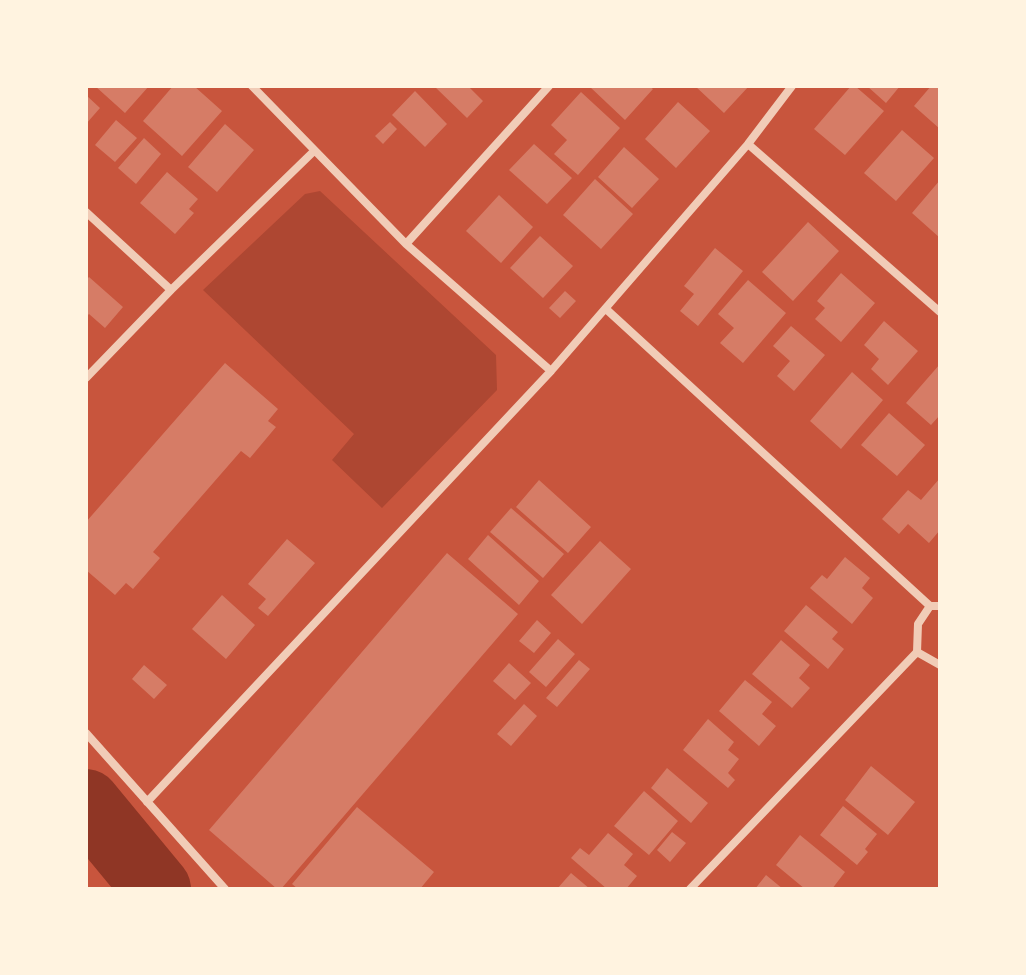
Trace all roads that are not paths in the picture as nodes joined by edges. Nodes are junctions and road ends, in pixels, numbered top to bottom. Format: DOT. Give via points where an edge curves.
graph roads {
  1 [pos="252,86"];
  2 [pos="549,86"];
  3 [pos="792,86"];
  4 [pos="748,144"];
  5 [pos="313,152"];
  6 [pos="86,212"];
  7 [pos="406,244"];
  8 [pos="171,290"];
  9 [pos="606,309"];
  10 [pos="940,312"];
  11 [pos="551,371"];
  12 [pos="86,378"];
  13 [pos="935,606"];
  14 [pos="917,652"];
  15 [pos="940,665"];
  16 [pos="86,733"];
  17 [pos="147,802"];
  18 [pos="225,889"];
  19 [pos="690,889"];
  1 -- 5 [label="street"];
  2 -- 7 [label="street"];
  3 -- 4 [label="street"];
  4 -- 9 [label="street"];
  4 -- 10 [label="street"];
  5 -- 7 [label="street"];
  5 -- 8 [label="street"];
  6 -- 8 [label="street"];
  7 -- 11 [label="street"];
  8 -- 12 [label="street"];
  9 -- 11 [label="street"];
  9 -- 13 [label="street"];
  11 -- 17 [label="street"];
  13 -- 14 [label="street" via="918,624"];
  14 -- 15 [label="street"];
  14 -- 19 [label="street"];
  16 -- 17 [label="street"];
  17 -- 18 [label="street"];
}
